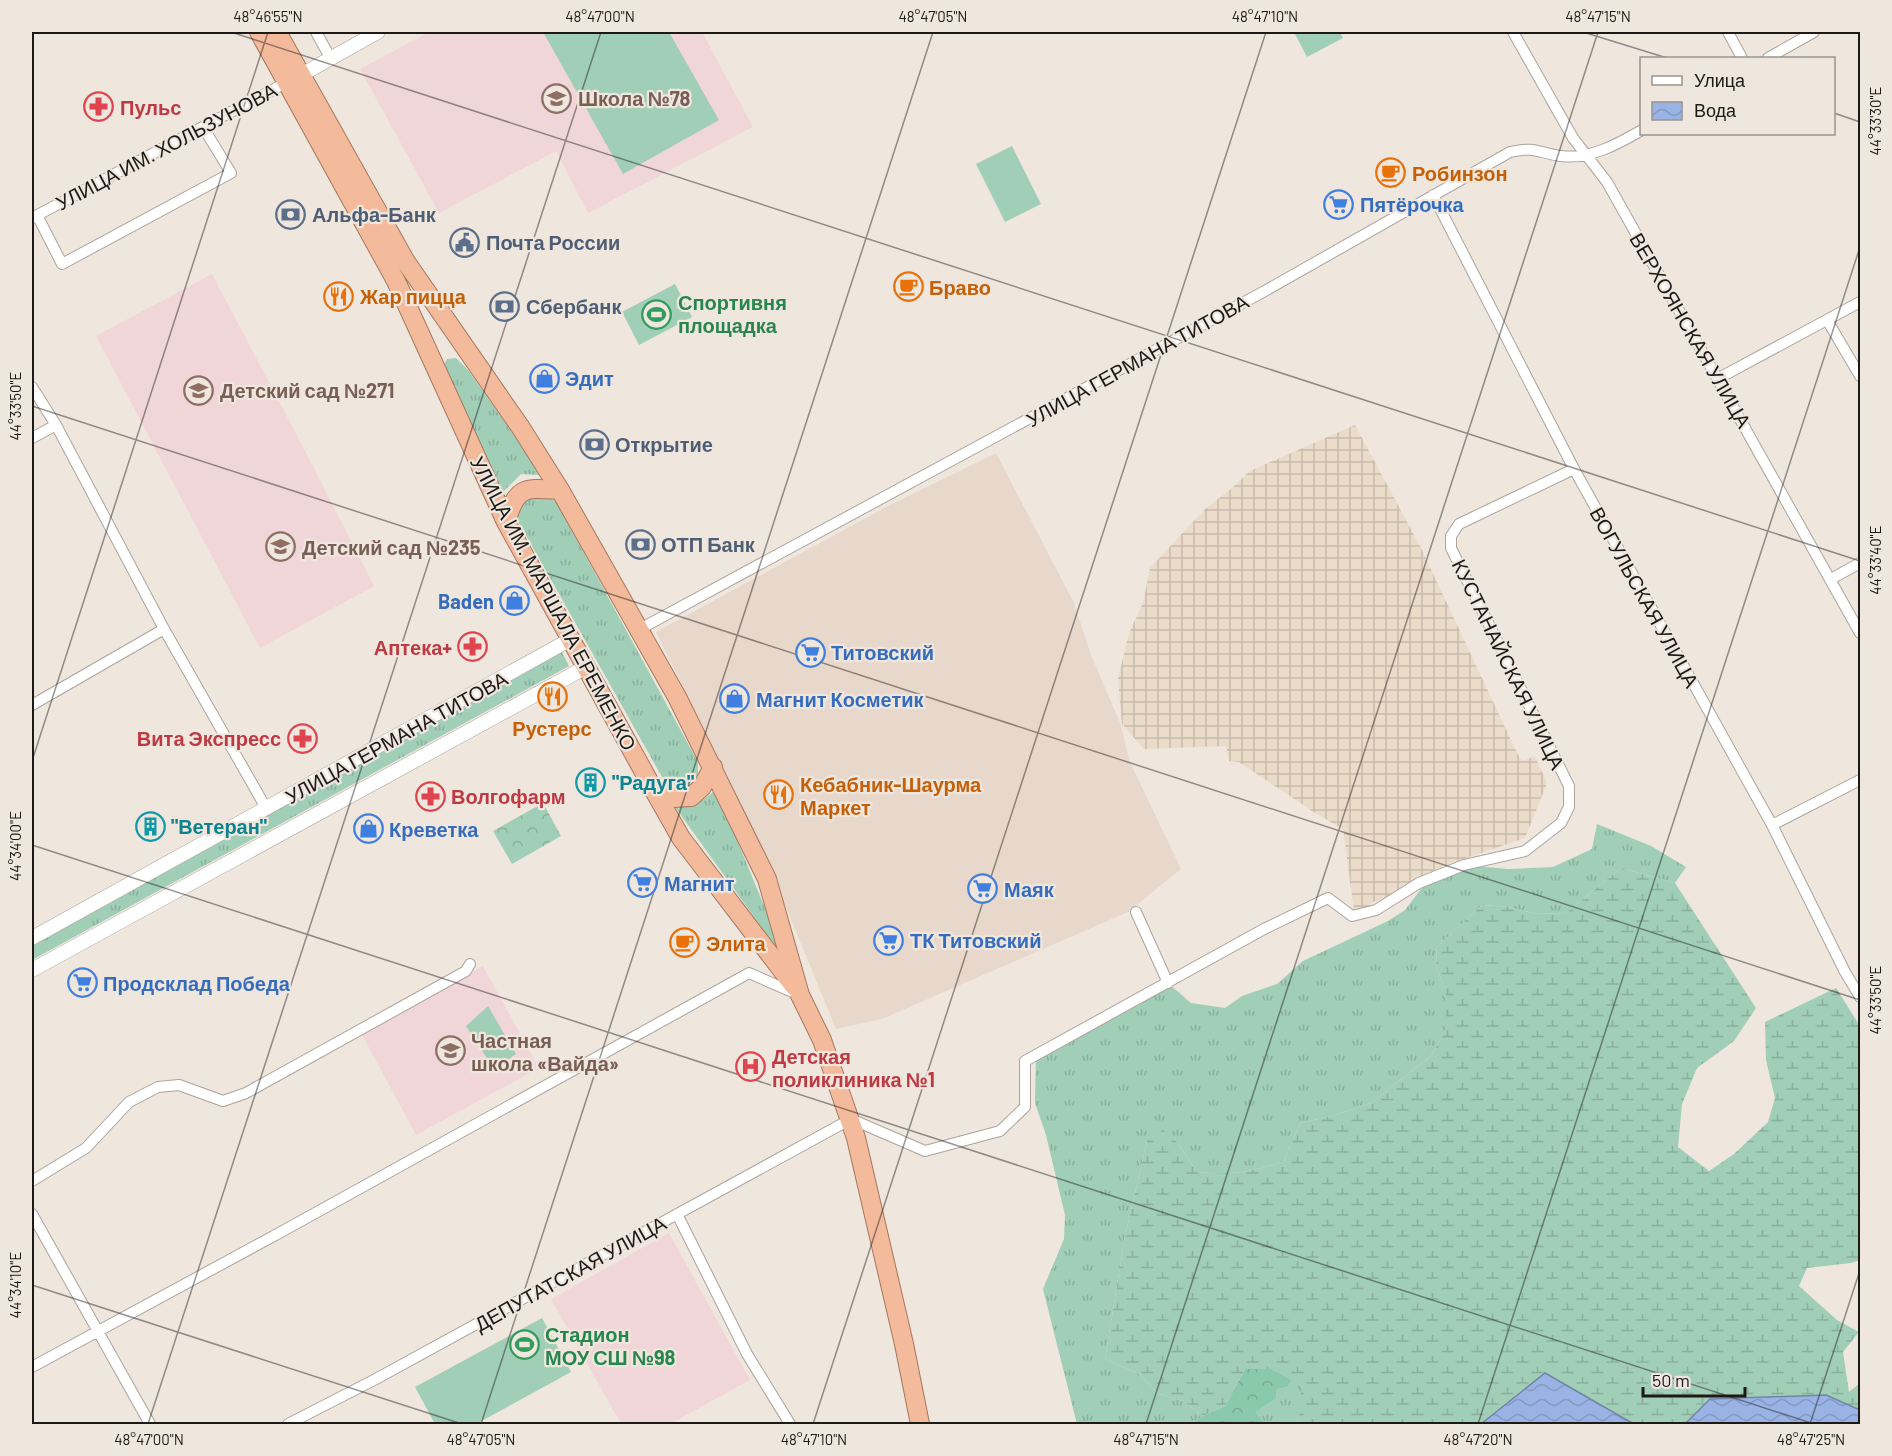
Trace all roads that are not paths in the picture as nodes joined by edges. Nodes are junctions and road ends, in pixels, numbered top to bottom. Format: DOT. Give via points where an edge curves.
graph roads {
  1 [pos="259,32"];
  2 [pos="277,32"];
  3 [pos="316,32"];
  4 [pos="378,32"];
  5 [pos="1513,32"];
  6 [pos="1728,32"];
  7 [pos="1814,32"];
  8 [pos="1741,57"];
  9 [pos="1770,57"];
  10 [pos="331,59"];
  11 [pos="294,78"];
  12 [pos="203,127"];
  13 [pos="1640,131"];
  14 [pos="1587,155"];
  15 [pos="1433,195"];
  16 [pos="34,216"];
  17 [pos="1860,302"];
  18 [pos="1827,320"];
  19 [pos="1860,376"];
  20 [pos="1719,378"];
  21 [pos="32,387"];
  22 [pos="56,425"];
  23 [pos="32,438"];
  24 [pos="1574,470"];
  25 [pos="560,490"];
  26 [pos="506,522"];
  27 [pos="1860,563"];
  28 [pos="1831,579"];
  29 [pos="164,629"];
  30 [pos="640,629"];
  31 [pos="1860,633"];
  32 [pos="571,639"];
  33 [pos="586,667"];
  34 [pos="32,705"];
  35 [pos="713,767"];
  36 [pos="1860,780"];
  37 [pos="656,794"];
  38 [pos="266,808"];
  39 [pos="1772,825"];
  40 [pos="1136,912"];
  41 [pos="32,938"];
  42 [pos="470,964"];
  43 [pos="32,970"];
  44 [pos="1168,983"];
  45 [pos="800,995"];
  46 [pos="1860,997"];
  47 [pos="851,1119"];
  48 [pos="32,1181"];
  49 [pos="32,1214"];
  50 [pos="677,1214"];
  51 [pos="97,1330"];
  52 [pos="32,1367"];
  53 [pos="150,1425"];
  54 [pos="288,1425"];
  55 [pos="790,1425"];
  56 [pos="920,1425"];
  1 -- 11 [label="highway, УЛИЦА ИМ. МАРШАЛА ЕРЕМЕНКО"];
  2 -- 11 [label="highway, УЛИЦА ИМ. МАРШАЛА ЕРЕМЕНКО"];
  3 -- 10 [label="street"];
  4 -- 10 [label="street"];
  5 -- 14 [label="street, ВЕРХОЯНСКАЯ УЛИЦА" via="1573,138"];
  6 -- 8 [label="street"];
  7 -- 9 [label="street"];
  10 -- 11 [label="street"];
  11 -- 12 [label="street, УЛИЦА ИМ. ХОЛЬЗУНОВА"];
  11 -- 25 [label="highway, УЛИЦА ИМ. МАРШАЛА ЕРЕМЕНКО" via="406,262"];
  11 -- 26 [label="highway, УЛИЦА ИМ. МАРШАЛА ЕРЕМЕНКО" via="396,281"];
  12 -- 16 [label="street, УЛИЦА ИМ. ХОЛЬЗУНОВА"];
  12 -- 16 [label="street" via="231,173 62,264"];
  13 -- 14 [label="street, УЛИЦА ГЕРМАНА ТИТОВА"];
  14 -- 15 [label="street, УЛИЦА ГЕРМАНА ТИТОВА" via="1558,156 1525,148 1510,152"];
  14 -- 20 [label="street, ВЕРХОЯНСКАЯ УЛИЦА" via="1607,182"];
  15 -- 24 [label="street, ВОГУЛЬСКАЯ УЛИЦА"];
  15 -- 30 [label="street, УЛИЦА ГЕРМАНА ТИТОВА" via="1242,303"];
  17 -- 18 [label="street"];
  18 -- 19 [label="street"];
  18 -- 20 [label="street"];
  20 -- 28 [label="street, ВЕРХОЯНСКАЯ УЛИЦА"];
  21 -- 22 [label="street"];
  22 -- 23 [label="street"];
  22 -- 29 [label="street"];
  24 -- 39 [label="street, ВОГУЛЬСКАЯ УЛИЦА"];
  24 -- 44 [label="street, КУСТАНАЙСКАЯ УЛИЦА" via="1459,524 1451,536 1451,548 1569,786 1569,807 1561,823 1525,851 1464,865 1419,884 1376,910 1352,916 1328,898"];
  25 -- 26 [label="highway" via="534,488 520,492 511,503"];
  25 -- 30 [label="highway, УЛИЦА ИМ. МАРШАЛА ЕРЕМЕНКО"];
  26 -- 32 [label="highway, УЛИЦА ИМ. МАРШАЛА ЕРЕМЕНКО"];
  27 -- 28 [label="street"];
  28 -- 31 [label="street, ВЕРХОЯНСКАЯ УЛИЦА"];
  29 -- 34 [label="street"];
  29 -- 38 [label="street"];
  30 -- 35 [label="highway, УЛИЦА ИМ. МАРШАЛА ЕРЕМЕНКО"];
  32 -- 33 [label="highway, УЛИЦА ИМ. МАРШАЛА ЕРЕМЕНКО"];
  32 -- 38 [label="street, УЛИЦА ГЕРМАНА ТИТОВА"];
  33 -- 37 [label="highway, УЛИЦА ИМ. МАРШАЛА ЕРЕМЕНКО"];
  33 -- 43 [label="street, УЛИЦА ГЕРМАНА ТИТОВА"];
  35 -- 37 [label="highway" via="691,797"];
  35 -- 45 [label="highway, УЛИЦА ИМ. МАРШАЛА ЕРЕМЕНКО" via="767,879"];
  36 -- 39 [label="street"];
  37 -- 45 [label="highway, УЛИЦА ИМ. МАРШАЛА ЕРЕМЕНКО" via="681,838"];
  38 -- 41 [label="street, УЛИЦА ГЕРМАНА ТИТОВА"];
  39 -- 46 [label="street, ВОГУЛЬСКАЯ УЛИЦА"];
  40 -- 44 [label="street"];
  42 -- 48 [label="street" via="466,971 246,1093 223,1101 179,1084 158,1087 129,1102 86,1148"];
  44 -- 47 [label="street" via="1025,1060 1024,1107 1000,1131 925,1151"];
  45 -- 47 [label="highway, УЛИЦА ИМ. МАРШАЛА ЕРЕМЕНКО" via="822,1040"];
  45 -- 51 [label="street" via="749,973"];
  47 -- 50 [label="street, ДЕПУТАТСКАЯ УЛИЦА"];
  47 -- 56 [label="highway, УЛИЦА ИМ. МАРШАЛА ЕРЕМЕНКО"];
  49 -- 51 [label="street"];
  50 -- 54 [label="street, ДЕПУТАТСКАЯ УЛИЦА"];
  50 -- 55 [label="street" via="747,1354"];
  51 -- 52 [label="street"];
  51 -- 53 [label="street"];
}
